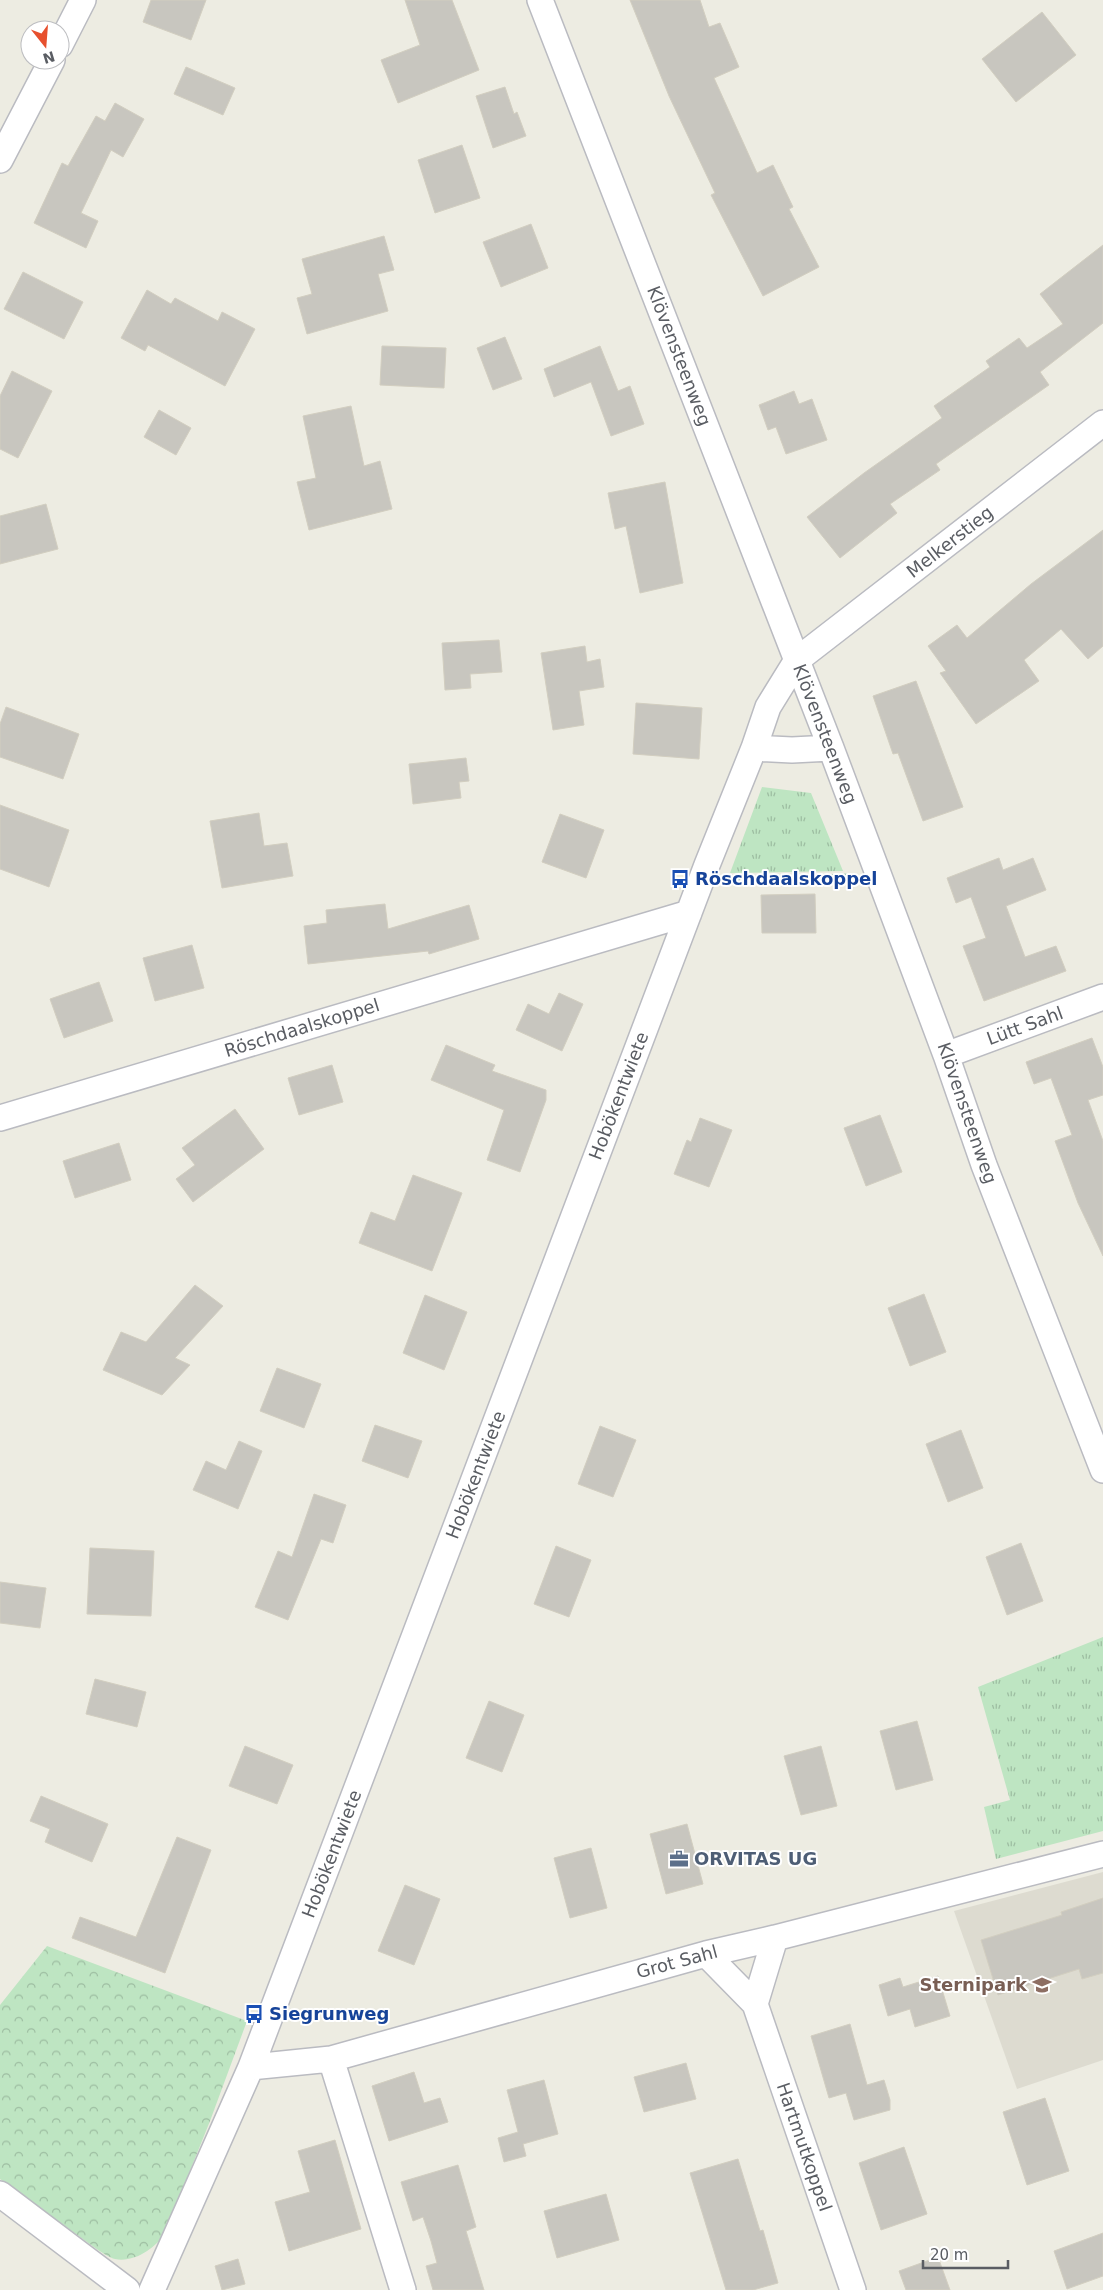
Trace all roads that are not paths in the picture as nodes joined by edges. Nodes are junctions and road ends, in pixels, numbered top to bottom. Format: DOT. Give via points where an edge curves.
graph roads {
  1 [pos="84,0"];
  2 [pos="540,0"];
  3 [pos="70,26"];
  4 [pos="47,70"];
  5 [pos="0,160"];
  6 [pos="1103,423"];
  7 [pos="797,660"];
  8 [pos="754,748"];
  9 [pos="831,748"];
  10 [pos="689,913"];
  11 [pos="1103,997"];
  12 [pos="946,1055"];
  13 [pos="0,1118"];
  14 [pos="1103,1470"];
  15 [pos="1103,1854"];
  16 [pos="775,1938"];
  17 [pos="706,1954"];
  18 [pos="755,2004"];
  19 [pos="331,2059"];
  20 [pos="251,2067"];
  21 [pos="0,2194"];
  22 [pos="127,2290"];
  23 [pos="152,2290"];
  24 [pos="402,2290"];
  25 [pos="853,2290"];
  1 -- 3 [label="street"];
  2 -- 7 [label="street, Klövensteenweg"];
  4 -- 5 [label="street"];
  6 -- 7 [label="street, Melkerstieg"];
  7 -- 8 [label="street, Hobökentwiete" via="768,707"];
  7 -- 9 [label="street, Klövensteenweg"];
  8 -- 9 [label="street"];
  8 -- 10 [label="street, Hobökentwiete"];
  9 -- 12 [label="street, Klövensteenweg"];
  10 -- 13 [label="street, Röschdaalskoppel"];
  10 -- 20 [label="street, Hobökentwiete"];
  11 -- 12 [label="street, Lütt Sahl"];
  12 -- 14 [label="street, Klövensteenweg" via="984,1165"];
  15 -- 16 [label="street, Grot Sahl"];
  16 -- 17 [label="street, Grot Sahl"];
  16 -- 18 [label="street"];
  17 -- 18 [label="street, Hartmutkoppel"];
  17 -- 19 [label="street, Grot Sahl"];
  18 -- 25 [label="street, Hartmutkoppel"];
  19 -- 20 [label="street, Grot Sahl"];
  19 -- 24 [label="street"];
  20 -- 23 [label="street, Hobökentwiete"];
  21 -- 22 [label="street"];
}
